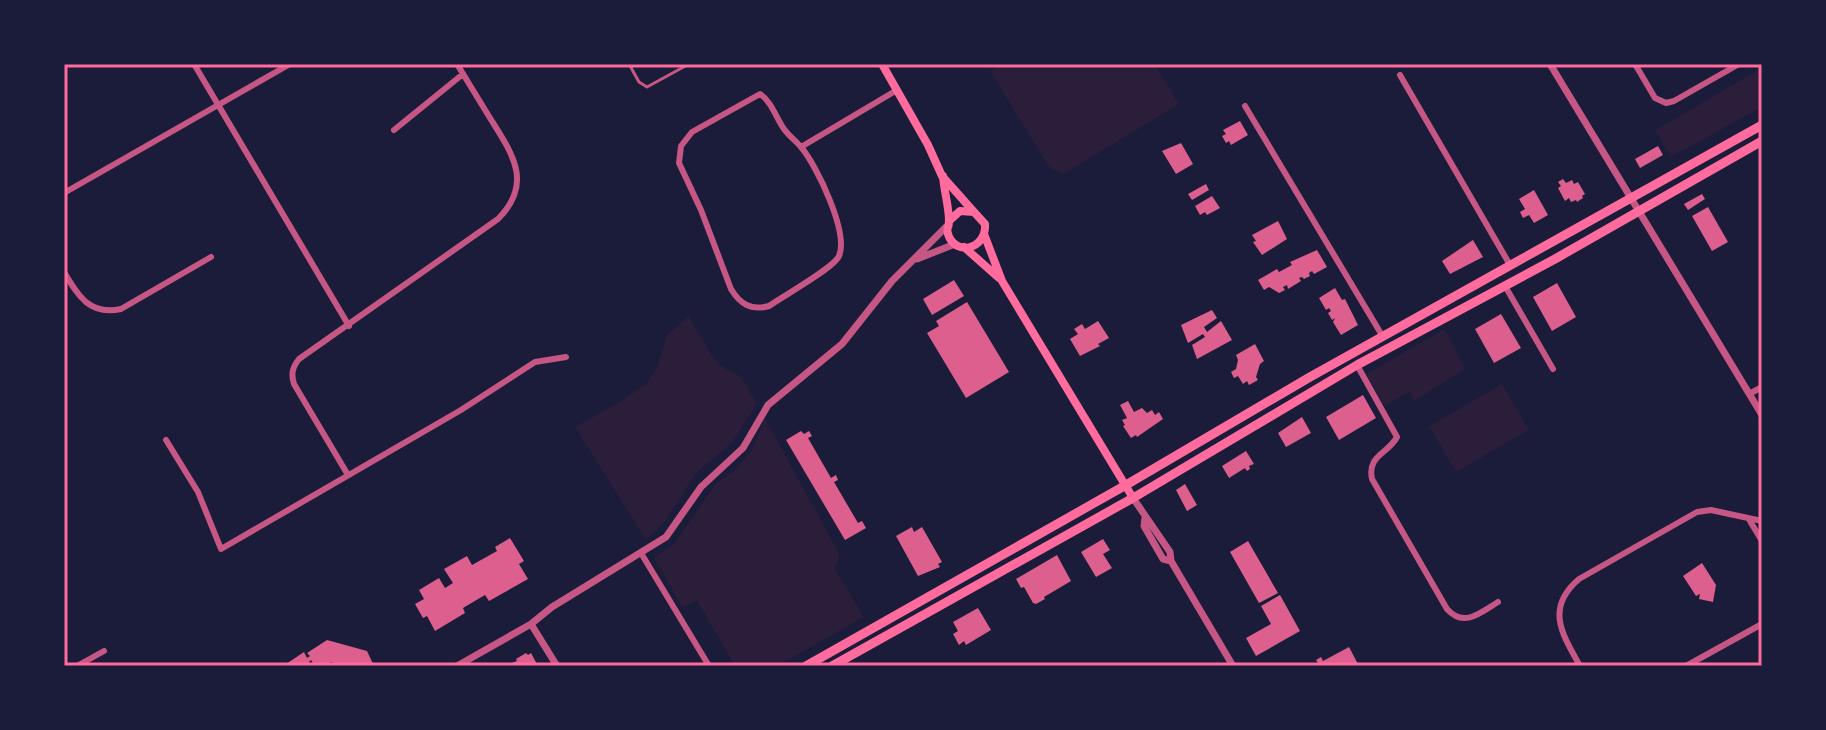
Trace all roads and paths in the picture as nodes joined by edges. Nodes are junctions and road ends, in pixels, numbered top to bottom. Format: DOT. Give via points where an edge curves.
graph roads {
  1 [pos="194,64"];
  2 [pos="290,64"];
  3 [pos="457,64"];
  4 [pos="629,64"];
  5 [pos="689,64"];
  6 [pos="882,64"];
  7 [pos="1550,64"];
  8 [pos="1635,64"];
  9 [pos="1739,64"];
  10 [pos="463,74"];
  11 [pos="1400,75"];
  12 [pos="897,90"];
  13 [pos="219,105"];
  14 [pos="1245,106"];
  15 [pos="1762,125"];
  16 [pos="394,130"];
  17 [pos="1762,141"];
  18 [pos="801,147"];
  19 [pos="942,176"];
  20 [pos="64,193"];
  21 [pos="1630,198"];
  22 [pos="1639,211"];
  23 [pos="974,212"];
  24 [pos="948,223"];
  25 [pos="984,234"];
  26 [pos="960,246"];
  27 [pos="211,257"];
  28 [pos="915,260"];
  29 [pos="1511,267"];
  30 [pos="64,272"];
  31 [pos="1002,281"];
  32 [pos="1505,286"];
  33 [pos="349,326"];
  34 [pos="1383,337"];
  35 [pos="566,357"];
  36 [pos="1357,365"];
  37 [pos="1553,369"];
  38 [pos="1762,387"];
  39 [pos="1749,394"];
  40 [pos="1762,415"];
  41 [pos="166,440"];
  42 [pos="348,475"];
  43 [pos="1126,485"];
  44 [pos="1133,498"];
  45 [pos="1750,521"];
  46 [pos="1762,521"];
  47 [pos="1762,541"];
  48 [pos="641,553"];
  49 [pos="1498,602"];
  50 [pos="531,624"];
  51 [pos="1762,624"];
  52 [pos="104,651"];
  53 [pos="77,666"];
  54 [pos="457,666"];
  55 [pos="557,666"];
  56 [pos="709,666"];
  57 [pos="806,666"];
  58 [pos="832,666"];
  59 [pos="1233,666"];
  60 [pos="1580,666"];
  61 [pos="1686,666"];
  1 -- 13 [label="street"];
  2 -- 13 [label="street"];
  3 -- 10 [label="street"];
  4 -- 5 [label="lane" via="647,87"];
  6 -- 12 [label="main road"];
  7 -- 21 [label="street"];
  8 -- 9 [label="street" via="1662,103"];
  10 -- 16 [label="street"];
  10 -- 33 [label="street" via="515,160 513,198 498,219"];
  11 -- 29 [label="street"];
  12 -- 18 [label="street"];
  12 -- 19 [label="main road"];
  13 -- 20 [label="street"];
  13 -- 33 [label="street"];
  14 -- 34 [label="street"];
  15 -- 21 [label="main road"];
  17 -- 22 [label="main road"];
  18 -- 18 [label="street" via="760,94 692,132 681,146 682,171 725,276 738,301 751,307 769,306 839,256 836,216"];
  19 -- 23 [label="main road"];
  19 -- 24 [label="main road"];
  21 -- 22 [label="street"];
  21 -- 29 [label="main road"];
  22 -- 32 [label="main road"];
  22 -- 39 [label="street"];
  23 -- 24 [label="main road" via="960,211"];
  23 -- 25 [label="main road" via="985,224"];
  24 -- 26 [label="main road" via="949,236"];
  24 -- 28 [label="street"];
  25 -- 26 [label="main road" via="979,243"];
  25 -- 31 [label="main road"];
  26 -- 28 [label="street"];
  26 -- 31 [label="main road"];
  27 -- 30 [label="street" via="121,309 102,311 85,303"];
  28 -- 48 [label="street" via="842,344 768,405 743,448 701,487 666,537"];
  29 -- 34 [label="main road"];
  31 -- 43 [label="main road"];
  32 -- 36 [label="main road"];
  32 -- 37 [label="street"];
  33 -- 42 [label="street" via="299,359 292,377"];
  34 -- 43 [label="main road"];
  35 -- 42 [label="street" via="535,362"];
  36 -- 44 [label="main road"];
  36 -- 49 [label="street" via="1397,437 1373,460 1372,479 1447,609 1465,619"];
  38 -- 39 [label="street"];
  39 -- 40 [label="street"];
  41 -- 42 [label="street" via="198,492 221,549"];
  43 -- 44 [label="main road"];
  43 -- 57 [label="main road"];
  44 -- 58 [label="main road"];
  44 -- 59 [label="street" via="1170,552"];
  45 -- 46 [label="street"];
  45 -- 47 [label="street"];
  45 -- 60 [label="street" via="1711,510 1697,512 1574,583 1563,599 1558,622"];
  48 -- 50 [label="street"];
  48 -- 56 [label="street"];
  50 -- 54 [label="street"];
  50 -- 55 [label="street"];
  51 -- 61 [label="street"];
  52 -- 53 [label="street"];
}
